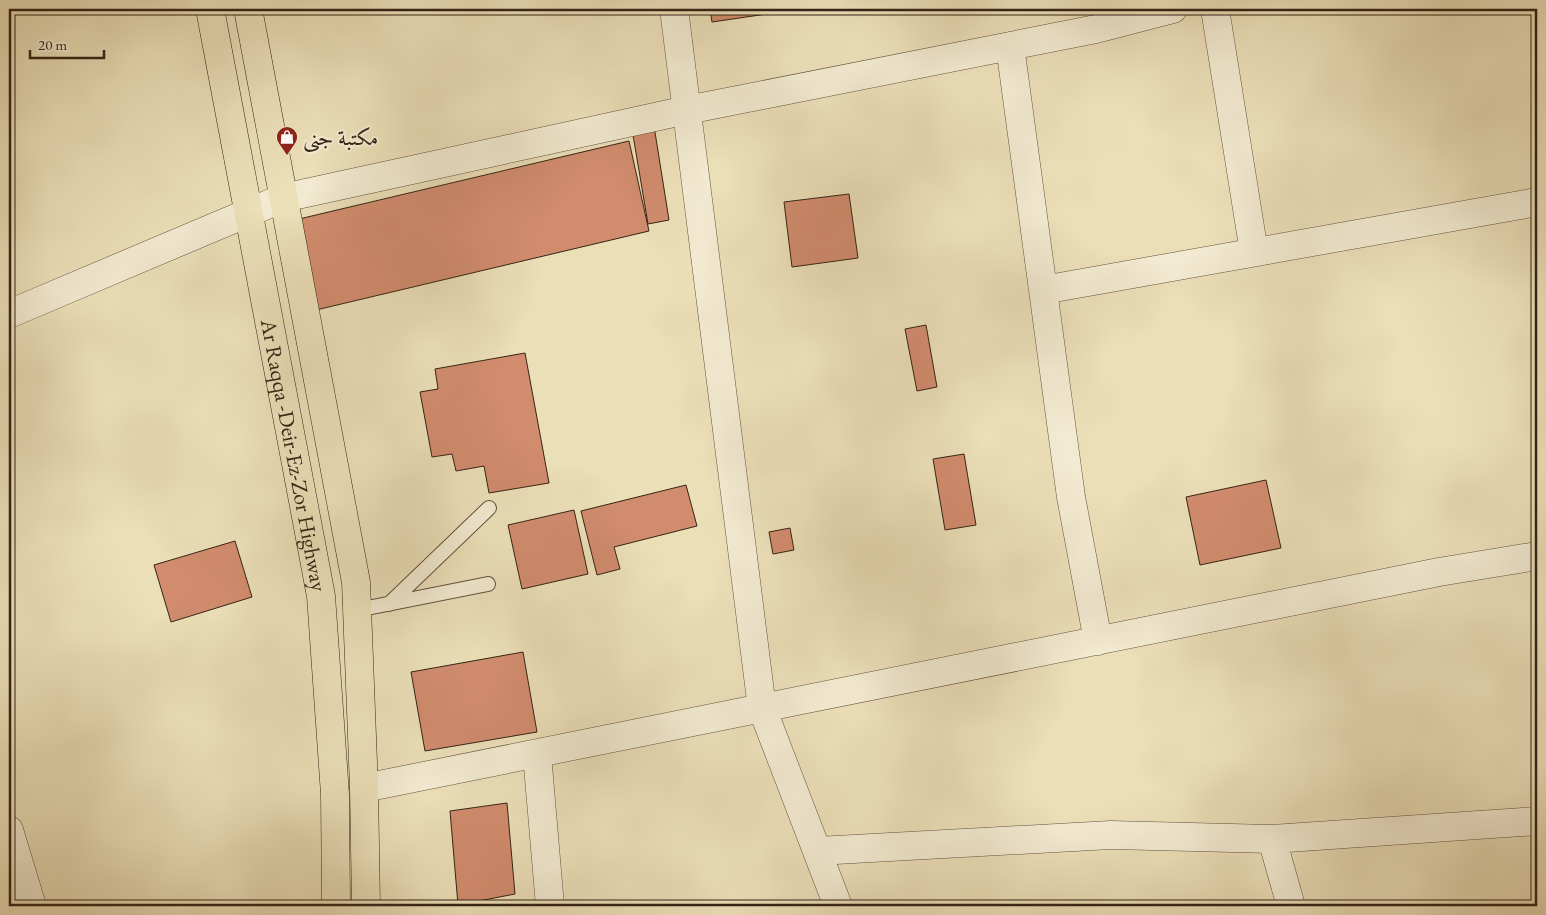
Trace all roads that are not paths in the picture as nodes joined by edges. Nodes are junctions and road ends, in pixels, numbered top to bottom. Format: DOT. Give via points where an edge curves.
graph roads {
  1 [pos="210,9"];
  2 [pos="248,9"];
  3 [pos="674,9"];
  4 [pos="1173,9"];
  5 [pos="1215,9"];
  6 [pos="1093,19"];
  7 [pos="1010,46"];
  8 [pos="687,110"];
  9 [pos="283,198"];
  10 [pos="1537,202"];
  11 [pos="249,211"];
  12 [pos="1254,252"];
  13 [pos="1043,290"];
  14 [pos="9,314"];
  15 [pos="489,508"];
  16 [pos="1537,556"];
  17 [pos="488,584"];
  18 [pos="389,604"];
  19 [pos="357,610"];
  20 [pos="1098,641"];
  21 [pos="762,708"];
  22 [pos="537,754"];
  23 [pos="364,788"];
  24 [pos="1537,821"];
  25 [pos="9,830"];
  26 [pos="1272,839"];
  27 [pos="817,851"];
  28 [pos="32,906"];
  29 [pos="336,906"];
  30 [pos="366,906"];
  31 [pos="550,906"];
  32 [pos="838,906"];
  33 [pos="1291,906"];
  1 -- 11 [label="main road, Ar Raqqa -Deir-Ez-Zor Highway"];
  2 -- 9 [label="main road, Ar Raqqa -Deir-Ez-Zor Highway"];
  3 -- 8 [label="street"];
  4 -- 6 [label="street"];
  5 -- 12 [label="street"];
  6 -- 7 [label="street"];
  7 -- 8 [label="street"];
  7 -- 13 [label="street"];
  8 -- 9 [label="street"];
  8 -- 21 [label="street"];
  9 -- 11 [label="street"];
  9 -- 19 [label="main road, Ar Raqqa -Deir-Ez-Zor Highway" via="356,582"];
  10 -- 12 [label="street"];
  11 -- 14 [label="street"];
  11 -- 29 [label="main road, Ar Raqqa -Deir-Ez-Zor Highway" via="322,596 336,794"];
  12 -- 13 [label="street"];
  13 -- 20 [label="street" via="1071,497"];
  15 -- 18 [label="lane"];
  16 -- 20 [label="street" via="1439,572"];
  17 -- 18 [label="lane"];
  18 -- 19 [label="lane"];
  19 -- 23 [label="main road, Ar Raqqa -Deir-Ez-Zor Highway"];
  20 -- 21 [label="street"];
  21 -- 22 [label="street"];
  21 -- 27 [label="street"];
  22 -- 23 [label="street"];
  22 -- 31 [label="street"];
  23 -- 30 [label="main road, Ar Raqqa -Deir-Ez-Zor Highway"];
  24 -- 26 [label="street"];
  25 -- 28 [label="street"];
  26 -- 27 [label="street" via="1111,835"];
  26 -- 33 [label="street"];
  27 -- 32 [label="street"];
}
